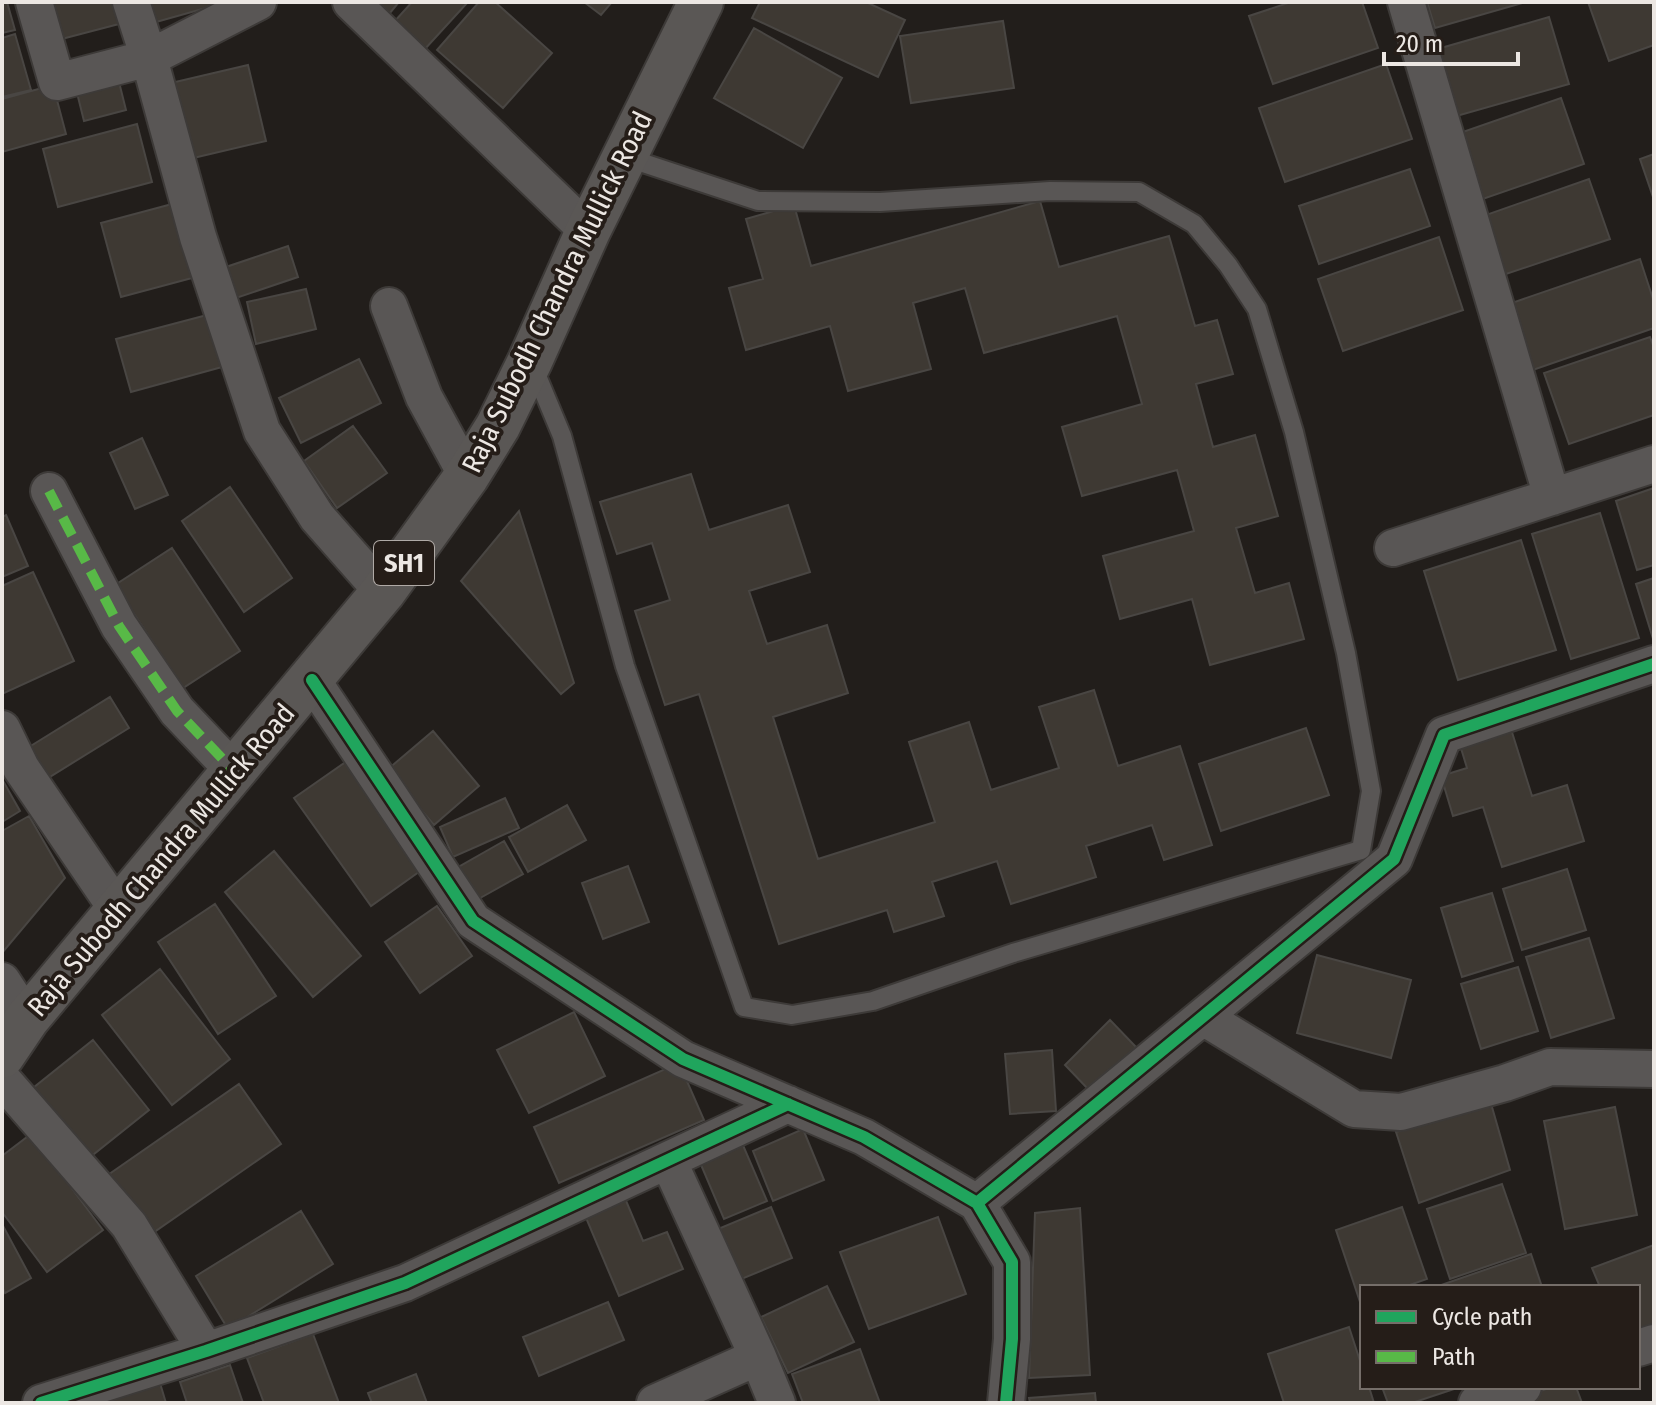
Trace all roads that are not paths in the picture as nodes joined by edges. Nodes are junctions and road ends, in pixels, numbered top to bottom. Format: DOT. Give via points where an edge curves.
graph roads {
  1 [pos="34,2"];
  2 [pos="131,2"];
  3 [pos="258,2"];
  4 [pos="351,2"];
  5 [pos="701,2"];
  6 [pos="1406,2"];
  7 [pos="149,58"];
  8 [pos="625,157"];
  9 [pos="588,231"];
  10 [pos="389,306"];
  11 [pos="530,361"];
  12 [pos="1654,464"];
  13 [pos="467,476"];
  14 [pos="49,491"];
  15 [pos="1552,497"];
  16 [pos="1393,548"];
  17 [pos="383,592"];
  18 [pos="1654,664"];
  19 [pos="312,680"];
  20 [pos="2,729"];
  21 [pos="235,772"];
  22 [pos="119,912"];
  23 [pos="2,981"];
  24 [pos="1203,1017"];
  25 [pos="27,1019"];
  26 [pos="2,1056"];
  27 [pos="1654,1069"];
  28 [pos="2,1079"];
  29 [pos="788,1104"];
  30 [pos="668,1160"];
  31 [pos="977,1203"];
  32 [pos="206,1351"];
  33 [pos="758,1357"];
  34 [pos="1517,1389"];
  35 [pos="41,1403"];
  36 [pos="655,1403"];
  37 [pos="777,1403"];
  38 [pos="1006,1403"];
  39 [pos="1477,1403"];
  1 -- 7 [label="street" via="57,82"];
  2 -- 7 [label="street"];
  3 -- 7 [label="street"];
  4 -- 9 [label="street"];
  5 -- 8 [label="main road, Raja Subodh Chandra Mullick Road / SH1"];
  6 -- 15 [label="street"];
  7 -- 17 [label="street" via="198,237 262,431 317,517"];
  8 -- 9 [label="main road, Raja Subodh Chandra Mullick Road / SH1"];
  8 -- 11 [label="lane" via="758,201 1139,192 1194,224 1257,309 1294,432 1346,653 1371,791 1361,850 1013,953 873,1001 792,1015 744,1007 625,666 562,436"];
  9 -- 11 [label="main road, Raja Subodh Chandra Mullick Road / SH1"];
  10 -- 13 [label="street" via="424,397"];
  11 -- 13 [label="main road, Raja Subodh Chandra Mullick Road / SH1"];
  12 -- 15 [label="street"];
  13 -- 17 [label="main road, Raja Subodh Chandra Mullick Road / SH1"];
  14 -- 21 [label="street" via="119,626 177,711"];
  15 -- 16 [label="street"];
  17 -- 19 [label="main road, Raja Subodh Chandra Mullick Road / SH1"];
  18 -- 24 [label="street" via="1444,735 1394,859"];
  19 -- 21 [label="main road, Raja Subodh Chandra Mullick Road / SH1"];
  19 -- 29 [label="street" via="473,921 683,1059"];
  20 -- 22 [label="street" via="21,768"];
  21 -- 22 [label="main road, Raja Subodh Chandra Mullick Road / SH1"];
  22 -- 25 [label="main road, Raja Subodh Chandra Mullick Road / SH1"];
  23 -- 25 [label="street"];
  24 -- 27 [label="street" via="1354,1109 1401,1112 1550,1067"];
  24 -- 31 [label="street"];
  25 -- 26 [label="main road, Raja Subodh Chandra Mullick Road / SH1"];
  28 -- 32 [label="street" via="129,1225"];
  29 -- 30 [label="street"];
  29 -- 31 [label="street" via="864,1137"];
  30 -- 32 [label="street" via="405,1283"];
  30 -- 33 [label="street"];
  31 -- 38 [label="street" via="1012,1262"];
  32 -- 35 [label="street"];
  33 -- 36 [label="street"];
  33 -- 37 [label="street"];
  34 -- 39 [label="street"];
}
